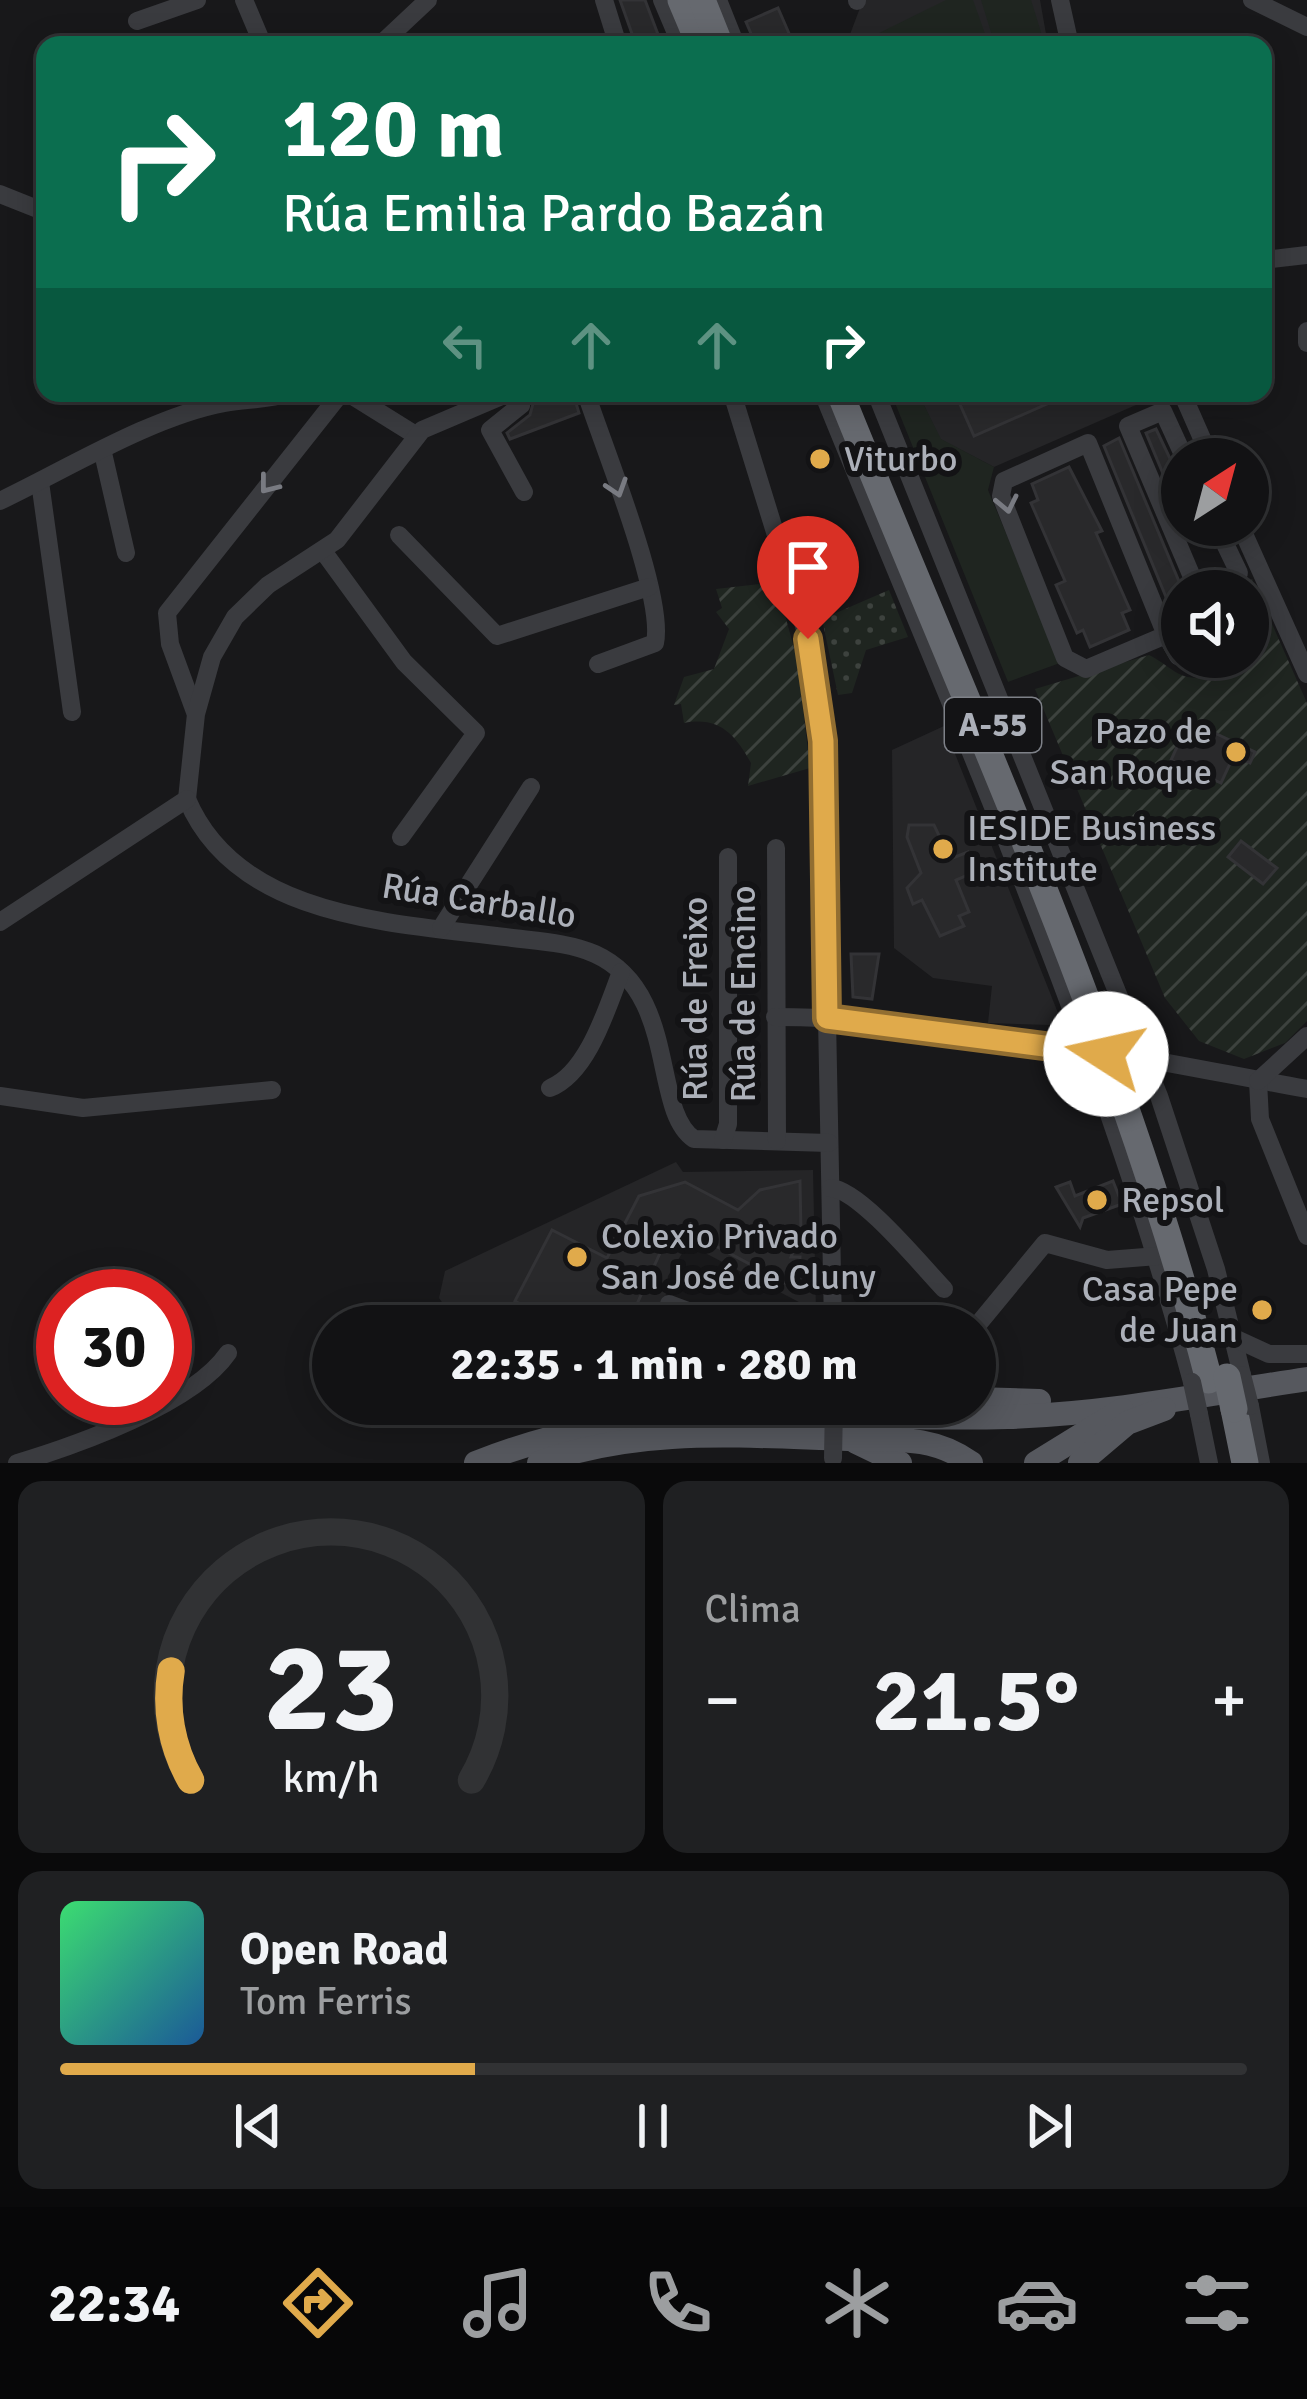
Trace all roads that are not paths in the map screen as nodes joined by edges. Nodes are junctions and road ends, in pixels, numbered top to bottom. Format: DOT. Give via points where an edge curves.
graph roads {
  1 [pos="197,0"];
  2 [pos="244,0"];
  3 [pos="428,0"];
  4 [pos="604,0"];
  5 [pos="662,0"];
  6 [pos="681,0"];
  7 [pos="703,0"];
  8 [pos="718,0"];
  9 [pos="1060,0"];
  10 [pos="1252,0"];
  11 [pos="137,21"];
  12 [pos="1307,27"];
  13 [pos="259,36"];
  14 [pos="390,36"];
  15 [pos="615,36"];
  16 [pos="677,36"];
  17 [pos="696,36"];
  18 [pos="717,36"];
  19 [pos="732,36"];
  20 [pos="1068,36"];
  21 [pos="0,194"];
  22 [pos="36,208"];
  23 [pos="1307,256"];
  24 [pos="1272,259"];
  25 [pos="1307,331"];
  26 [pos="1307,343"];
  27 [pos="230,402"];
  28 [pos="338,402"];
  29 [pos="360,402"];
  30 [pos="493,402"];
  31 [pos="519,402"];
  32 [pos="589,402"];
  33 [pos="735,402"];
  34 [pos="827,402"];
  35 [pos="844,402"];
  36 [pos="862,402"];
  37 [pos="880,402"];
  38 [pos="1186,402"];
  39 [pos="417,436"];
  40 [pos="1175,438"];
  41 [pos="1202,438"];
  42 [pos="103,453"];
  43 [pos="40,482"];
  44 [pos="524,492"];
  45 [pos="0,501"];
  46 [pos="1161,504"];
  47 [pos="399,535"];
  48 [pos="1250,546"];
  49 [pos="323,551"];
  50 [pos="126,553"];
  51 [pos="1258,563"];
  52 [pos="1250,570"];
  53 [pos="648,585"];
  54 [pos="1166,635"];
  55 [pos="598,664"];
  56 [pos="1307,674"];
  57 [pos="72,712"];
  58 [pos="196,714"];
  59 [pos="531,787"];
  60 [pos="187,799"];
  61 [pos="401,836"];
  62 [pos="776,848"];
  63 [pos="728,857"];
  64 [pos="0,922"];
  65 [pos="441,928"];
  66 [pos="621,972"];
  67 [pos="775,1017"];
  68 [pos="827,1018"];
  69 [pos="1307,1036"];
  70 [pos="1116,1056"];
  71 [pos="1258,1081"];
  72 [pos="550,1088"];
  73 [pos="1307,1089"];
  74 [pos="272,1090"];
  75 [pos="0,1096"];
  76 [pos="723,1140"];
  77 [pos="777,1141"];
  78 [pos="829,1143"];
  79 [pos="831,1188"];
  80 [pos="1307,1236"];
  81 [pos="1158,1256"];
  82 [pos="944,1289"];
  83 [pos="833,1305"];
  84 [pos="994,1305"];
  85 [pos="1234,1338"];
  86 [pos="228,1353"];
  87 [pos="1307,1354"];
  88 [pos="1303,1379"];
  89 [pos="1218,1395"];
  90 [pos="996,1401"];
  91 [pos="1134,1403"];
  92 [pos="1095,1408"];
  93 [pos="838,1453"];
  94 [pos="17,1463"];
  95 [pos="476,1463"];
  96 [pos="539,1463"];
  97 [pos="900,1463"];
  98 [pos="971,1463"];
  99 [pos="1036,1463"];
  100 [pos="1080,1463"];
  101 [pos="1209,1463"];
  102 [pos="1227,1463"];
  103 [pos="1245,1463"];
  104 [pos="1261,1463"];
  1 -- 11 [label="street"];
  2 -- 13 [label="street"];
  3 -- 14 [label="street"];
  4 -- 15 [label="street"];
  5 -- 16 [label="street"];
  6 -- 17 [label="highway"];
  7 -- 18 [label="highway"];
  8 -- 19 [label="street"];
  9 -- 20 [label="street"];
  10 -- 12 [label="street"];
  21 -- 22 [label="street"];
  23 -- 24 [label="street"];
  25 -- 26 [label="street"];
  27 -- 42 [label="street"];
  28 -- 58 [label="street, one-way" via="167,613"];
  29 -- 39 [label="street"];
  30 -- 39 [label="street"];
  31 -- 44 [label="street" via="490,430"];
  32 -- 53 [label="street, one-way"];
  33 -- 68 [label="street" via="808,639 821,710"];
  34 -- 70 [label="street"];
  35 -- 70 [label="highway, A-55"];
  36 -- 70 [label="highway, A-55"];
  37 -- 70 [label="street" via="1112,979"];
  38 -- 41 [label="street"];
  39 -- 49 [label="street"];
  40 -- 46 [label="street" via="1163,411 1128,426"];
  42 -- 43 [label="street"];
  42 -- 50 [label="street"];
  43 -- 45 [label="street"];
  43 -- 57 [label="street"];
  47 -- 53 [label="street" via="497,636"];
  48 -- 51 [label="street"];
  49 -- 58 [label="street" via="235,617 212,657"];
  49 -- 61 [label="street" via="404,662 476,733"];
  51 -- 52 [label="street"];
  51 -- 56 [label="street"];
  53 -- 55 [label="street" via="655,643"];
  54 -- 54 [label="street, one-way" via="1088,443 1004,481 1000,496 1065,658 1086,669"];
  58 -- 60 [label="street"];
  59 -- 65 [label="street"];
  60 -- 64 [label="street"];
  60 -- 65 [label="street, Rúa Carballo" via="218,845 275,889 349,915"];
  62 -- 67 [label="street, Rúa de Encino"];
  63 -- 76 [label="street, Rúa de Freixo"];
  65 -- 66 [label="street, Rúa Carballo" via="581,949"];
  66 -- 72 [label="street" via="592,1039 565,1082"];
  66 -- 76 [label="street" via="655,1028 683,1130 701,1141"];
  67 -- 68 [label="street"];
  67 -- 77 [label="street, Rúa de Encino"];
  68 -- 70 [label="street"];
  68 -- 78 [label="street"];
  69 -- 71 [label="street"];
  70 -- 71 [label="street"];
  70 -- 81 [label="street"];
  70 -- 85 [label="street" via="1195,1201"];
  70 -- 89 [label="highway, A-55"];
  71 -- 73 [label="street"];
  71 -- 80 [label="street" via="1260,1119"];
  74 -- 75 [label="street" via="83,1108"];
  76 -- 77 [label="street"];
  77 -- 78 [label="street"];
  78 -- 79 [label="street"];
  79 -- 82 [label="street" via="866,1209"];
  79 -- 83 [label="street"];
  81 -- 84 [label="street" via="1107,1260 1045,1243"];
  81 -- 89 [label="street"];
  85 -- 87 [label="street" via="1269,1354"];
  85 -- 89 [label="street"];
  86 -- 94 [label="street" via="212,1376 72,1447"];
  88 -- 89 [label="main road"];
  89 -- 91 [label="main road"];
  89 -- 100 [label="main road" via="1127,1424"];
  89 -- 101 [label="street"];
  89 -- 102 [label="highway, A-55"];
  89 -- 103 [label="highway, A-55"];
  89 -- 104 [label="street"];
  90 -- 92 [label="main road"];
  91 -- 92 [label="main road"];
  91 -- 99 [label="main road"];
  92 -- 95 [label="main road" via="904,1419 689,1413 588,1426"];
  93 -- 96 [label="main road" via="674,1435"];
  93 -- 97 [label="main road"];
  93 -- 98 [label="main road" via="909,1438"];
}
